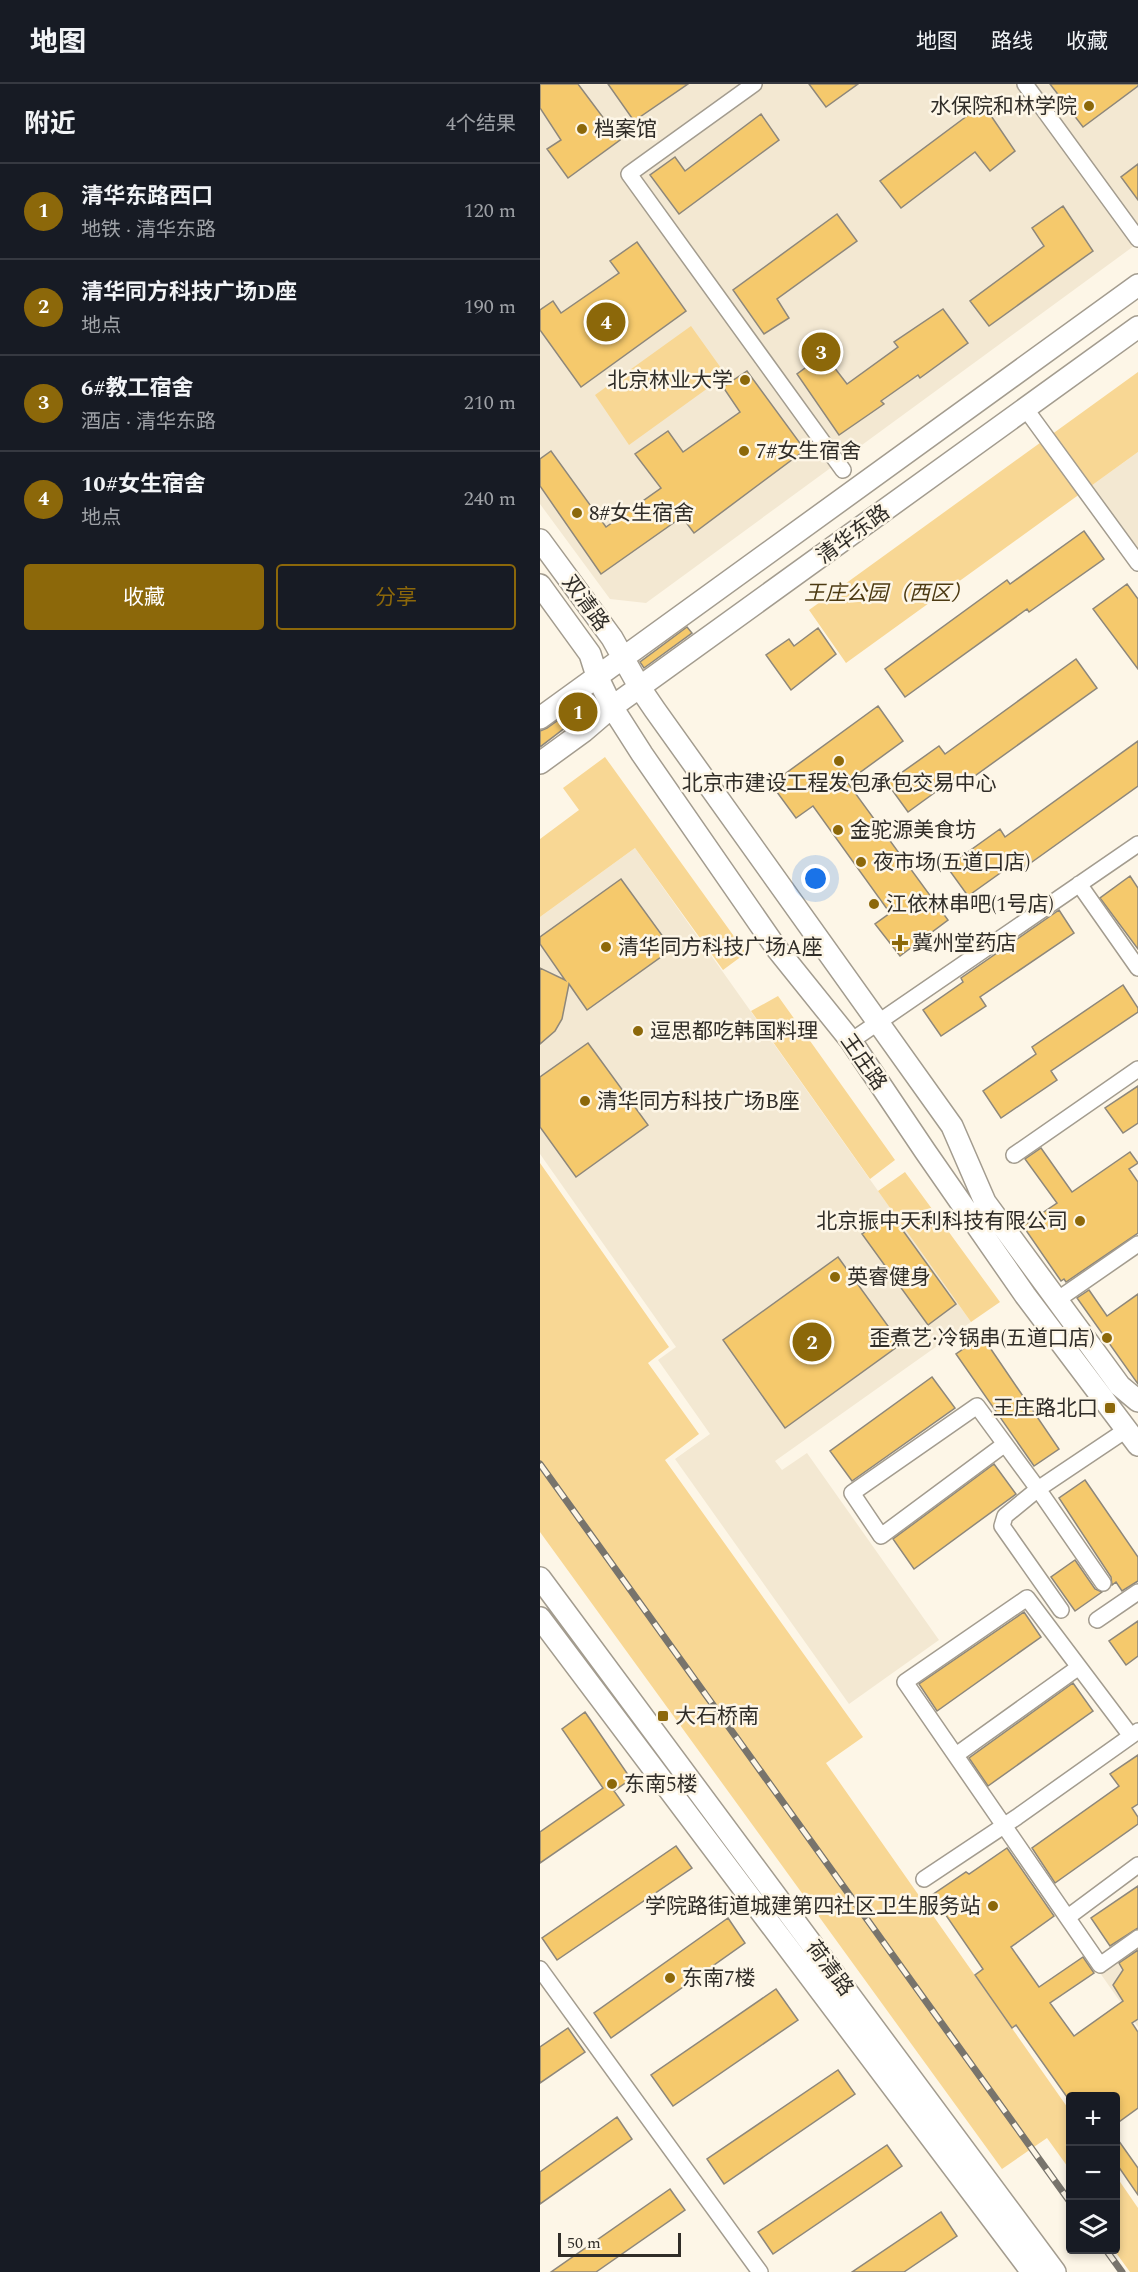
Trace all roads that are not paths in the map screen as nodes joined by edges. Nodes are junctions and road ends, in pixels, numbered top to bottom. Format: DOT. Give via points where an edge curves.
graph roads {
  1 [pos="754,84"];
  2 [pos="1025,84"];
  3 [pos="1138,239"];
  4 [pos="1138,285"];
  5 [pos="1138,327"];
  6 [pos="1025,408"];
  7 [pos="843,470"];
  8 [pos="540,540"];
  9 [pos="1138,563"];
  10 [pos="540,585"];
  11 [pos="612,638"];
  12 [pos="623,657"];
  13 [pos="597,676"];
  14 [pos="640,688"];
  15 [pos="612,707"];
  16 [pos="540,718"];
  17 [pos="540,763"];
  18 [pos="1138,844"];
  19 [pos="1079,884"];
  20 [pos="1138,968"];
  21 [pos="877,1022"];
  22 [pos="851,1041"];
  23 [pos="1138,1069"];
  24 [pos="1014,1155"];
  25 [pos="1138,1244"];
  26 [pos="1057,1300"];
  27 [pos="1138,1401"];
  28 [pos="1132,1437"];
  29 [pos="1005,1444"];
  30 [pos="1038,1489"];
  31 [pos="540,1578"];
  32 [pos="1103,1583"];
  33 [pos="1138,1592"];
  34 [pos="1061,1610"];
  35 [pos="540,1618"];
  36 [pos="1097,1620"];
  37 [pos="1079,1667"];
  38 [pos="1134,1734"];
  39 [pos="956,1755"];
  40 [pos="1005,1825"];
  41 [pos="1138,1865"];
  42 [pos="924,1878"];
  43 [pos="1068,1917"];
  44 [pos="1138,1938"];
  45 [pos="540,1970"];
  46 [pos="760,2272"];
  47 [pos="1032,2272"];
  48 [pos="1055,2272"];
  1 -- 7 [label="street" via="629,174"];
  2 -- 3 [label="street"];
  4 -- 12 [label="main road, 清华东路"];
  5 -- 6 [label="main road, 清华东路"];
  6 -- 9 [label="street"];
  6 -- 14 [label="main road, 清华东路"];
  8 -- 11 [label="main road, 双清路"];
  10 -- 13 [label="main road, 双清路" via="590,654"];
  11 -- 12 [label="main road, 王庄路"];
  12 -- 13 [label="main road, 清华东路"];
  12 -- 14 [label="main road, 王庄路"];
  13 -- 15 [label="main road, 王庄路"];
  13 -- 16 [label="main road, 清华东路"];
  14 -- 15 [label="main road, 清华东路"];
  14 -- 21 [label="main road, 王庄路"];
  15 -- 17 [label="main road, 清华东路"];
  15 -- 22 [label="main road, 王庄路" via="777,949"];
  18 -- 19 [label="street"];
  19 -- 20 [label="street"];
  19 -- 21 [label="street"];
  21 -- 22 [label="street"];
  21 -- 26 [label="main road, 王庄路" via="952,1126 985,1202"];
  22 -- 28 [label="main road, 王庄路" via="1025,1295"];
  23 -- 24 [label="street"];
  25 -- 26 [label="street"];
  26 -- 27 [label="main road, 王庄路" via="1120,1386"];
  28 -- 30 [label="street"];
  29 -- 29 [label="street" via="977,1406 852,1493 881,1536"];
  29 -- 30 [label="street"];
  30 -- 32 [label="street"];
  30 -- 34 [label="street" via="1005,1516 1002,1526"];
  31 -- 48 [label="main road, 荷清路"];
  33 -- 36 [label="street"];
  35 -- 47 [label="main road, 荷清路"];
  37 -- 38 [label="street"];
  37 -- 39 [label="street"];
  37 -- 39 [label="street" via="1027,1598 904,1682"];
  38 -- 40 [label="street"];
  39 -- 40 [label="street"];
  40 -- 42 [label="street"];
  40 -- 43 [label="street"];
  41 -- 43 [label="street"];
  43 -- 44 [label="street" via="1100,1965"];
  45 -- 46 [label="street"];
}
